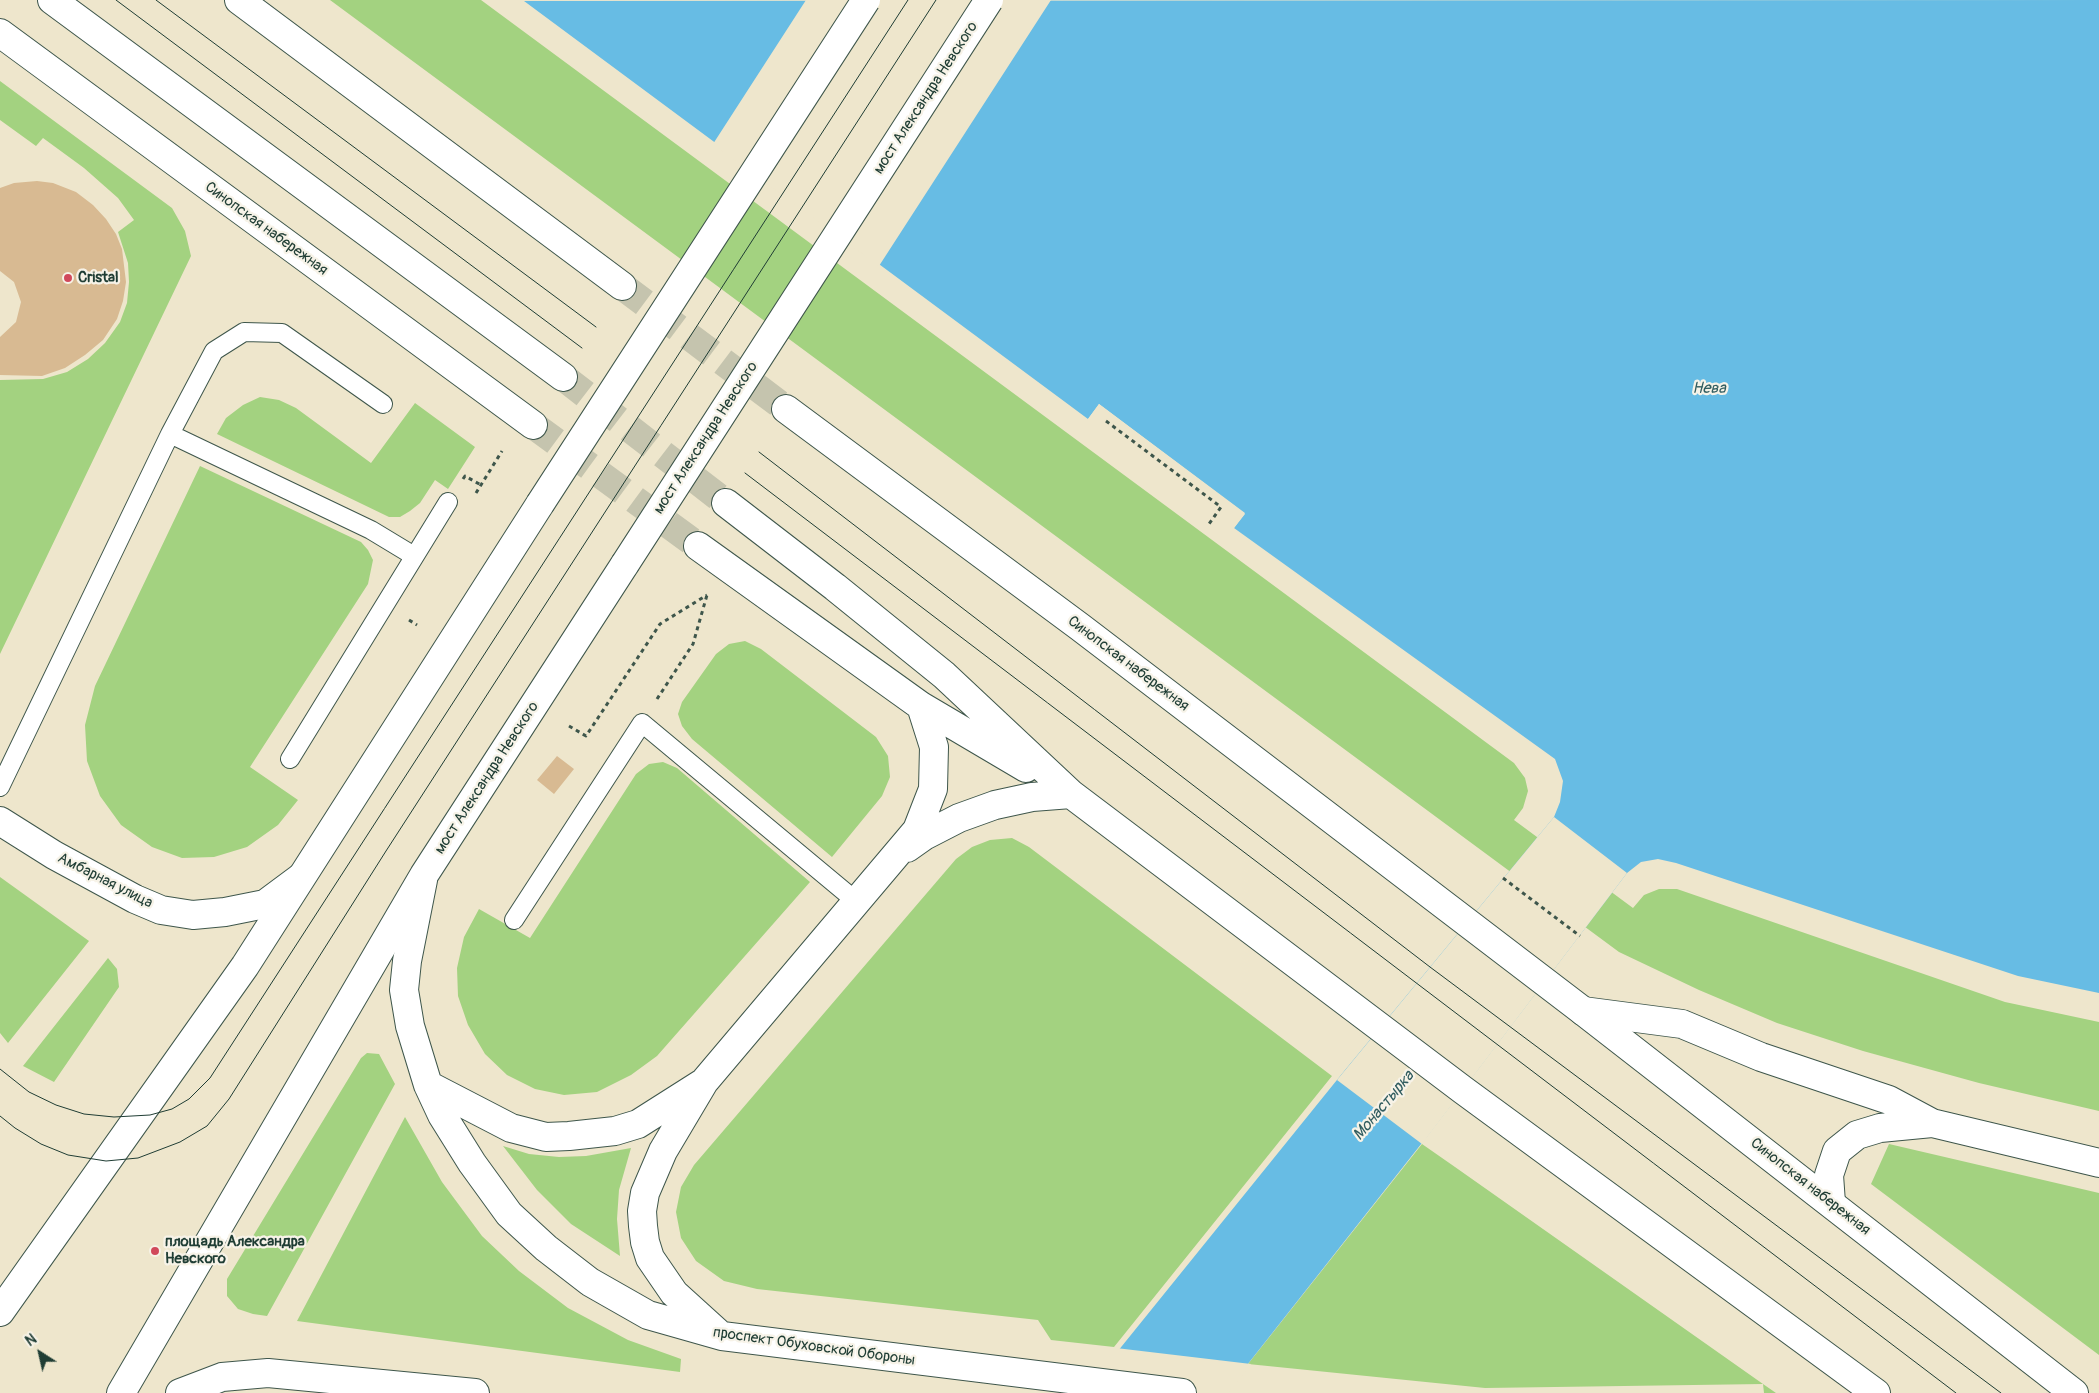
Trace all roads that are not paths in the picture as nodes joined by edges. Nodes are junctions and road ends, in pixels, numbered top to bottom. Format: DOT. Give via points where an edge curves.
graph roads {
  1 [pos="52,0"];
  2 [pos="239,0"];
  3 [pos="866,0"];
  4 [pos="989,0"];
  5 [pos="0,33"];
  6 [pos="622,286"];
  7 [pos="563,377"];
  8 [pos="384,404"];
  9 [pos="786,409"];
  10 [pos="532,425"];
  11 [pos="170,434"];
  12 [pos="448,502"];
  13 [pos="726,503"];
  14 [pos="698,546"];
  15 [pos="414,556"];
  16 [pos="921,706"];
  17 [pos="290,758"];
  18 [pos="0,787"];
  19 [pos="1071,794"];
  20 [pos="0,821"];
  21 [pos="895,856"];
  22 [pos="424,875"];
  23 [pos="300,878"];
  24 [pos="857,902"];
  25 [pos="514,920"];
  26 [pos="1583,1011"];
  27 [pos="704,1082"];
  28 [pos="428,1085"];
  29 [pos="1932,1124"];
  30 [pos="2099,1163"];
  31 [pos="1831,1203"];
  32 [pos="0,1312"];
  33 [pos="722,1336"];
  34 [pos="121,1393"];
  35 [pos="180,1393"];
  36 [pos="475,1393"];
  37 [pos="1182,1393"];
  38 [pos="1876,1393"];
  39 [pos="2074,1393"];
  1 -- 7 [label="main road"];
  2 -- 6 [label="main road"];
  3 -- 23 [label="main road, bridge"];
  4 -- 22 [label="main road, мост Александра Невского, bridge"];
  5 -- 10 [label="main road, Синопская набережная"];
  8 -- 11 [label="lane" via="282,332 244,332 214,351"];
  9 -- 26 [label="main road, Синопская набережная" via="1080,627"];
  11 -- 15 [label="lane" via="371,530"];
  11 -- 18 [label="lane"];
  12 -- 15 [label="lane"];
  13 -- 19 [label="main road" via="944,675"];
  14 -- 16 [label="main road"];
  15 -- 17 [label="lane"];
  16 -- 19 [label="main road"];
  16 -- 21 [label="main road" via="934,747 933,789 917,830"];
  19 -- 21 [label="main road" via="1032,796 995,805 959,818"];
  19 -- 38 [label="main road" via="1463,1090"];
  20 -- 23 [label="main road, Амбарная улица" via="135,900 161,910 193,915 265,904"];
  21 -- 24 [label="main road"];
  22 -- 28 [label="main road, проспект Обуховской Обороны" via="404,990 410,1026"];
  22 -- 34 [label="main road"];
  23 -- 32 [label="main road" via="244,966"];
  24 -- 25 [label="lane" via="642,723"];
  24 -- 27 [label="main road"];
  26 -- 29 [label="main road" via="1682,1024 1761,1057 1889,1100"];
  26 -- 31 [label="main road, Синопская набережная"];
  27 -- 28 [label="main road" via="638,1124 615,1131 569,1136 546,1136 511,1128"];
  27 -- 33 [label="main road" via="651,1176 642,1211 644,1242 660,1275 674,1293"];
  28 -- 33 [label="main road, проспект Обуховской Обороны" via="472,1164 509,1214 546,1248 590,1282 648,1315"];
  29 -- 30 [label="main road"];
  29 -- 31 [label="main road" via="1880,1128 1857,1135 1837,1151 1828,1175"];
  31 -- 39 [label="main road, Синопская набережная"];
  33 -- 37 [label="main road, проспект Обуховской Обороны"];
  35 -- 36 [label="main road" via="222,1377 268,1373"];
}
